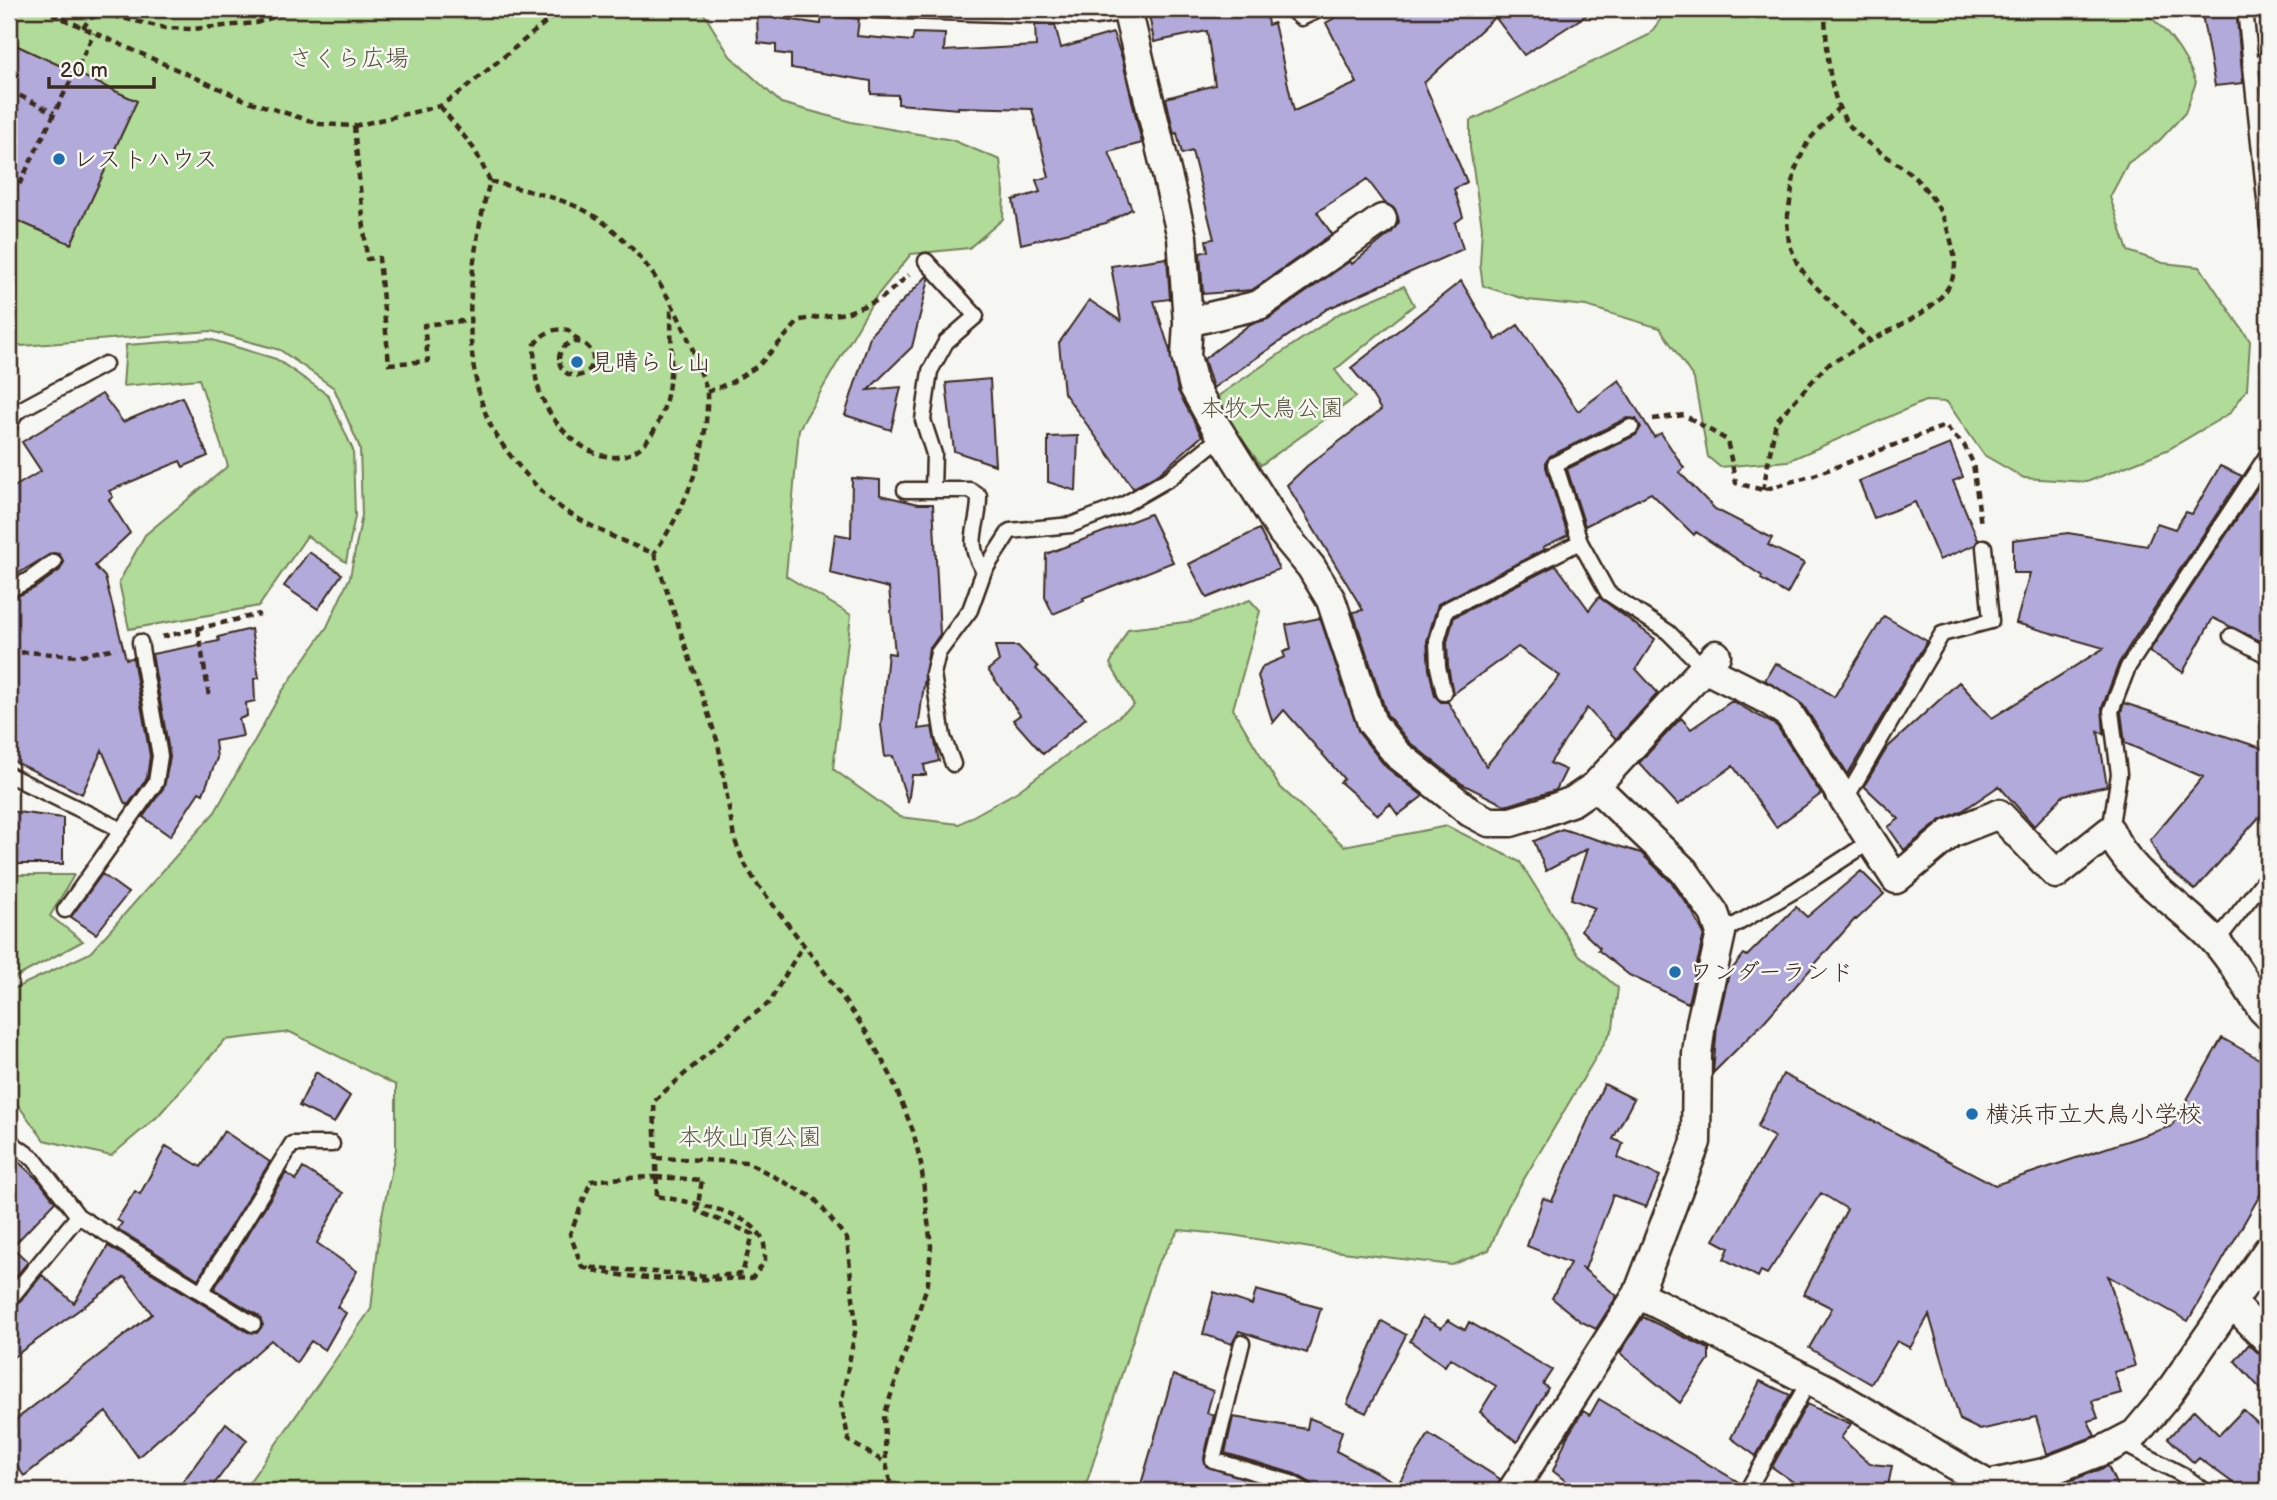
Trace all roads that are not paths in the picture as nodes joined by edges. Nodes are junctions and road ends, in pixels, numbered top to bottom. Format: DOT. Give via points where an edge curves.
graph roads {
  1 [pos="1290,9"];
  2 [pos="1321,9"];
  3 [pos="2245,9"];
  4 [pos="874,10"];
  5 [pos="1127,10"];
  6 [pos="2250,63"];
  7 [pos="2268,63"];
  8 [pos="1382,219"];
  9 [pos="2268,228"];
  10 [pos="926,261"];
  11 [pos="1188,322"];
  12 [pos="105,364"];
  13 [pos="9,426"];
  14 [pos="1631,427"];
  15 [pos="1222,436"];
  16 [pos="2268,454"];
  17 [pos="905,490"];
  18 [pos="933,490"];
  19 [pos="1580,542"];
  20 [pos="1984,547"];
  21 [pos="54,562"];
  22 [pos="984,571"];
  23 [pos="9,590"];
  24 [pos="2231,636"];
  25 [pos="140,642"];
  26 [pos="2268,656"];
  27 [pos="1710,662"];
  28 [pos="1444,693"];
  29 [pos="953,764"];
  30 [pos="9,775"];
  31 [pos="1595,786"];
  32 [pos="1844,800"];
  33 [pos="122,830"];
  34 [pos="2110,831"];
  35 [pos="1871,841"];
  36 [pos="2268,875"];
  37 [pos="65,910"];
  38 [pos="1721,933"];
  39 [pos="2216,942"];
  40 [pos="2268,1015"];
  41 [pos="9,1141"];
  42 [pos="332,1144"];
  43 [pos="78,1216"];
  44 [pos="2268,1250"];
  45 [pos="201,1292"];
  46 [pos="1638,1294"];
  47 [pos="9,1300"];
  48 [pos="2232,1303"];
  49 [pos="253,1324"];
  50 [pos="2268,1340"];
  51 [pos="1242,1343"];
  52 [pos="1809,1381"];
  53 [pos="2120,1442"];
  54 [pos="1987,1488"];
  55 [pos="1306,1491"];
  56 [pos="1512,1491"];
  57 [pos="1747,1491"];
  58 [pos="2206,1491"];
  1 -- 2 [label="lane" via="1301,18"];
  3 -- 6 [label="lane"];
  4 -- 5 [label="lane" via="1095,17"];
  5 -- 11 [label="street" via="1182,237"];
  6 -- 7 [label="lane"];
  6 -- 9 [label="lane"];
  8 -- 11 [label="street" via="1259,305"];
  10 -- 18 [label="lane" via="976,316 946,342 930,371 923,420 934,454"];
  11 -- 15 [label="street" via="1186,356 1194,387"];
  12 -- 13 [label="lane" via="16,412"];
  14 -- 19 [label="lane" via="1555,464"];
  15 -- 22 [label="lane" via="1170,478 1124,505 1071,526 1010,531"];
  15 -- 31 [label="street" via="1331,600 1372,723 1397,754 1469,812 1489,822 1511,822 1541,813 1573,801"];
  16 -- 34 [label="lane" via="2127,667 2111,711 2119,774"];
  17 -- 18 [label="lane"];
  18 -- 22 [label="lane" via="970,489 979,496 972,537 975,557"];
  19 -- 27 [label="lane" via="1608,593"];
  19 -- 28 [label="lane" via="1446,610 1437,641"];
  20 -- 32 [label="lane" via="1991,621 1942,634"];
  21 -- 23 [label="lane"];
  22 -- 29 [label="lane" via="970,610 938,653 933,674 943,737"];
  24 -- 26 [label="lane"];
  25 -- 33 [label="lane" via="160,756 156,782"];
  27 -- 31 [label="street"];
  27 -- 32 [label="street" via="1789,714"];
  30 -- 33 [label="lane"];
  31 -- 38 [label="street" via="1684,871 1714,913"];
  32 -- 35 [label="street"];
  33 -- 37 [label="lane"];
  34 -- 35 [label="street" via="2056,874 1999,814 1951,833 1896,879"];
  34 -- 39 [label="street" via="2130,862"];
  35 -- 38 [label="lane"];
  36 -- 39 [label="lane"];
  38 -- 46 [label="street" via="1697,1054 1696,1142"];
  39 -- 40 [label="street"];
  41 -- 43 [label="lane" via="34,1158"];
  42 -- 45 [label="lane" via="292,1144"];
  43 -- 45 [label="lane"];
  43 -- 47 [label="lane"];
  44 -- 48 [label="street"];
  45 -- 49 [label="lane"];
  46 -- 52 [label="street"];
  46 -- 56 [label="street"];
  48 -- 50 [label="street"];
  48 -- 53 [label="street" via="2150,1419"];
  51 -- 55 [label="lane" via="1213,1460"];
  52 -- 54 [label="street"];
  52 -- 57 [label="lane"];
  53 -- 54 [label="street" via="2044,1473"];
  53 -- 58 [label="lane"];
}
